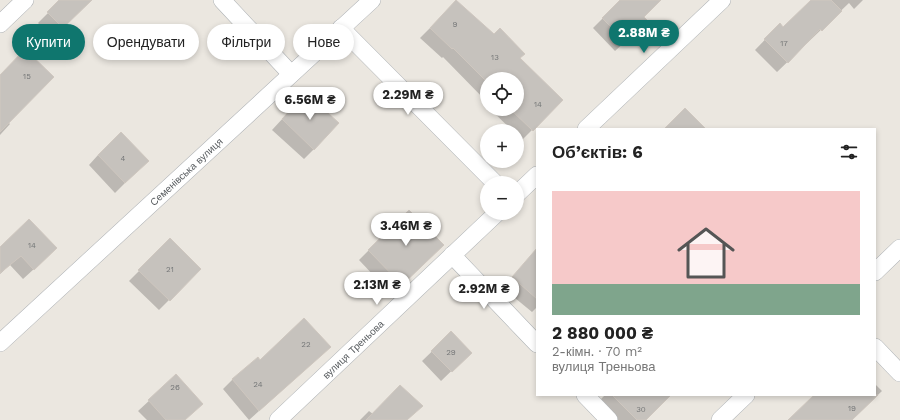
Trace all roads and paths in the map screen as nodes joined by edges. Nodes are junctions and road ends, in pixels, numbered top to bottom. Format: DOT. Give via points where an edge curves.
graph roads {
  1 [pos="25,0"];
  2 [pos="222,0"];
  3 [pos="372,0"];
  4 [pos="722,0"];
  5 [pos="0,24"];
  6 [pos="345,24"];
  7 [pos="354,41"];
  8 [pos="306,60"];
  9 [pos="291,74"];
  10 [pos="587,128"];
  11 [pos="488,176"];
  12 [pos="536,176"];
  13 [pos="524,187"];
  14 [pos="490,220"];
  15 [pos="900,248"];
  16 [pos="452,255"];
  17 [pos="876,271"];
  18 [pos="0,343"];
  19 [pos="536,343"];
  20 [pos="876,348"];
  21 [pos="900,373"];
  22 [pos="586,396"];
  23 [pos="745,396"];
  24 [pos="278,420"];
  25 [pos="609,420"];
  26 [pos="720,420"];
  1 -- 5 [label="street"];
  2 -- 9 [label="street"];
  3 -- 6 [label="street, Семенівська вулиця"];
  4 -- 10 [label="street"];
  7 -- 11 [label="street"];
  8 -- 9 [label="street, Семенівська вулиця"];
  9 -- 18 [label="street, Семенівська вулиця"];
  12 -- 13 [label="street"];
  14 -- 16 [label="street, вулиця Треньова"];
  15 -- 17 [label="street"];
  16 -- 19 [label="street"];
  16 -- 24 [label="street, вулиця Треньова"];
  20 -- 21 [label="street"];
  22 -- 25 [label="street"];
  23 -- 26 [label="street"];
}
